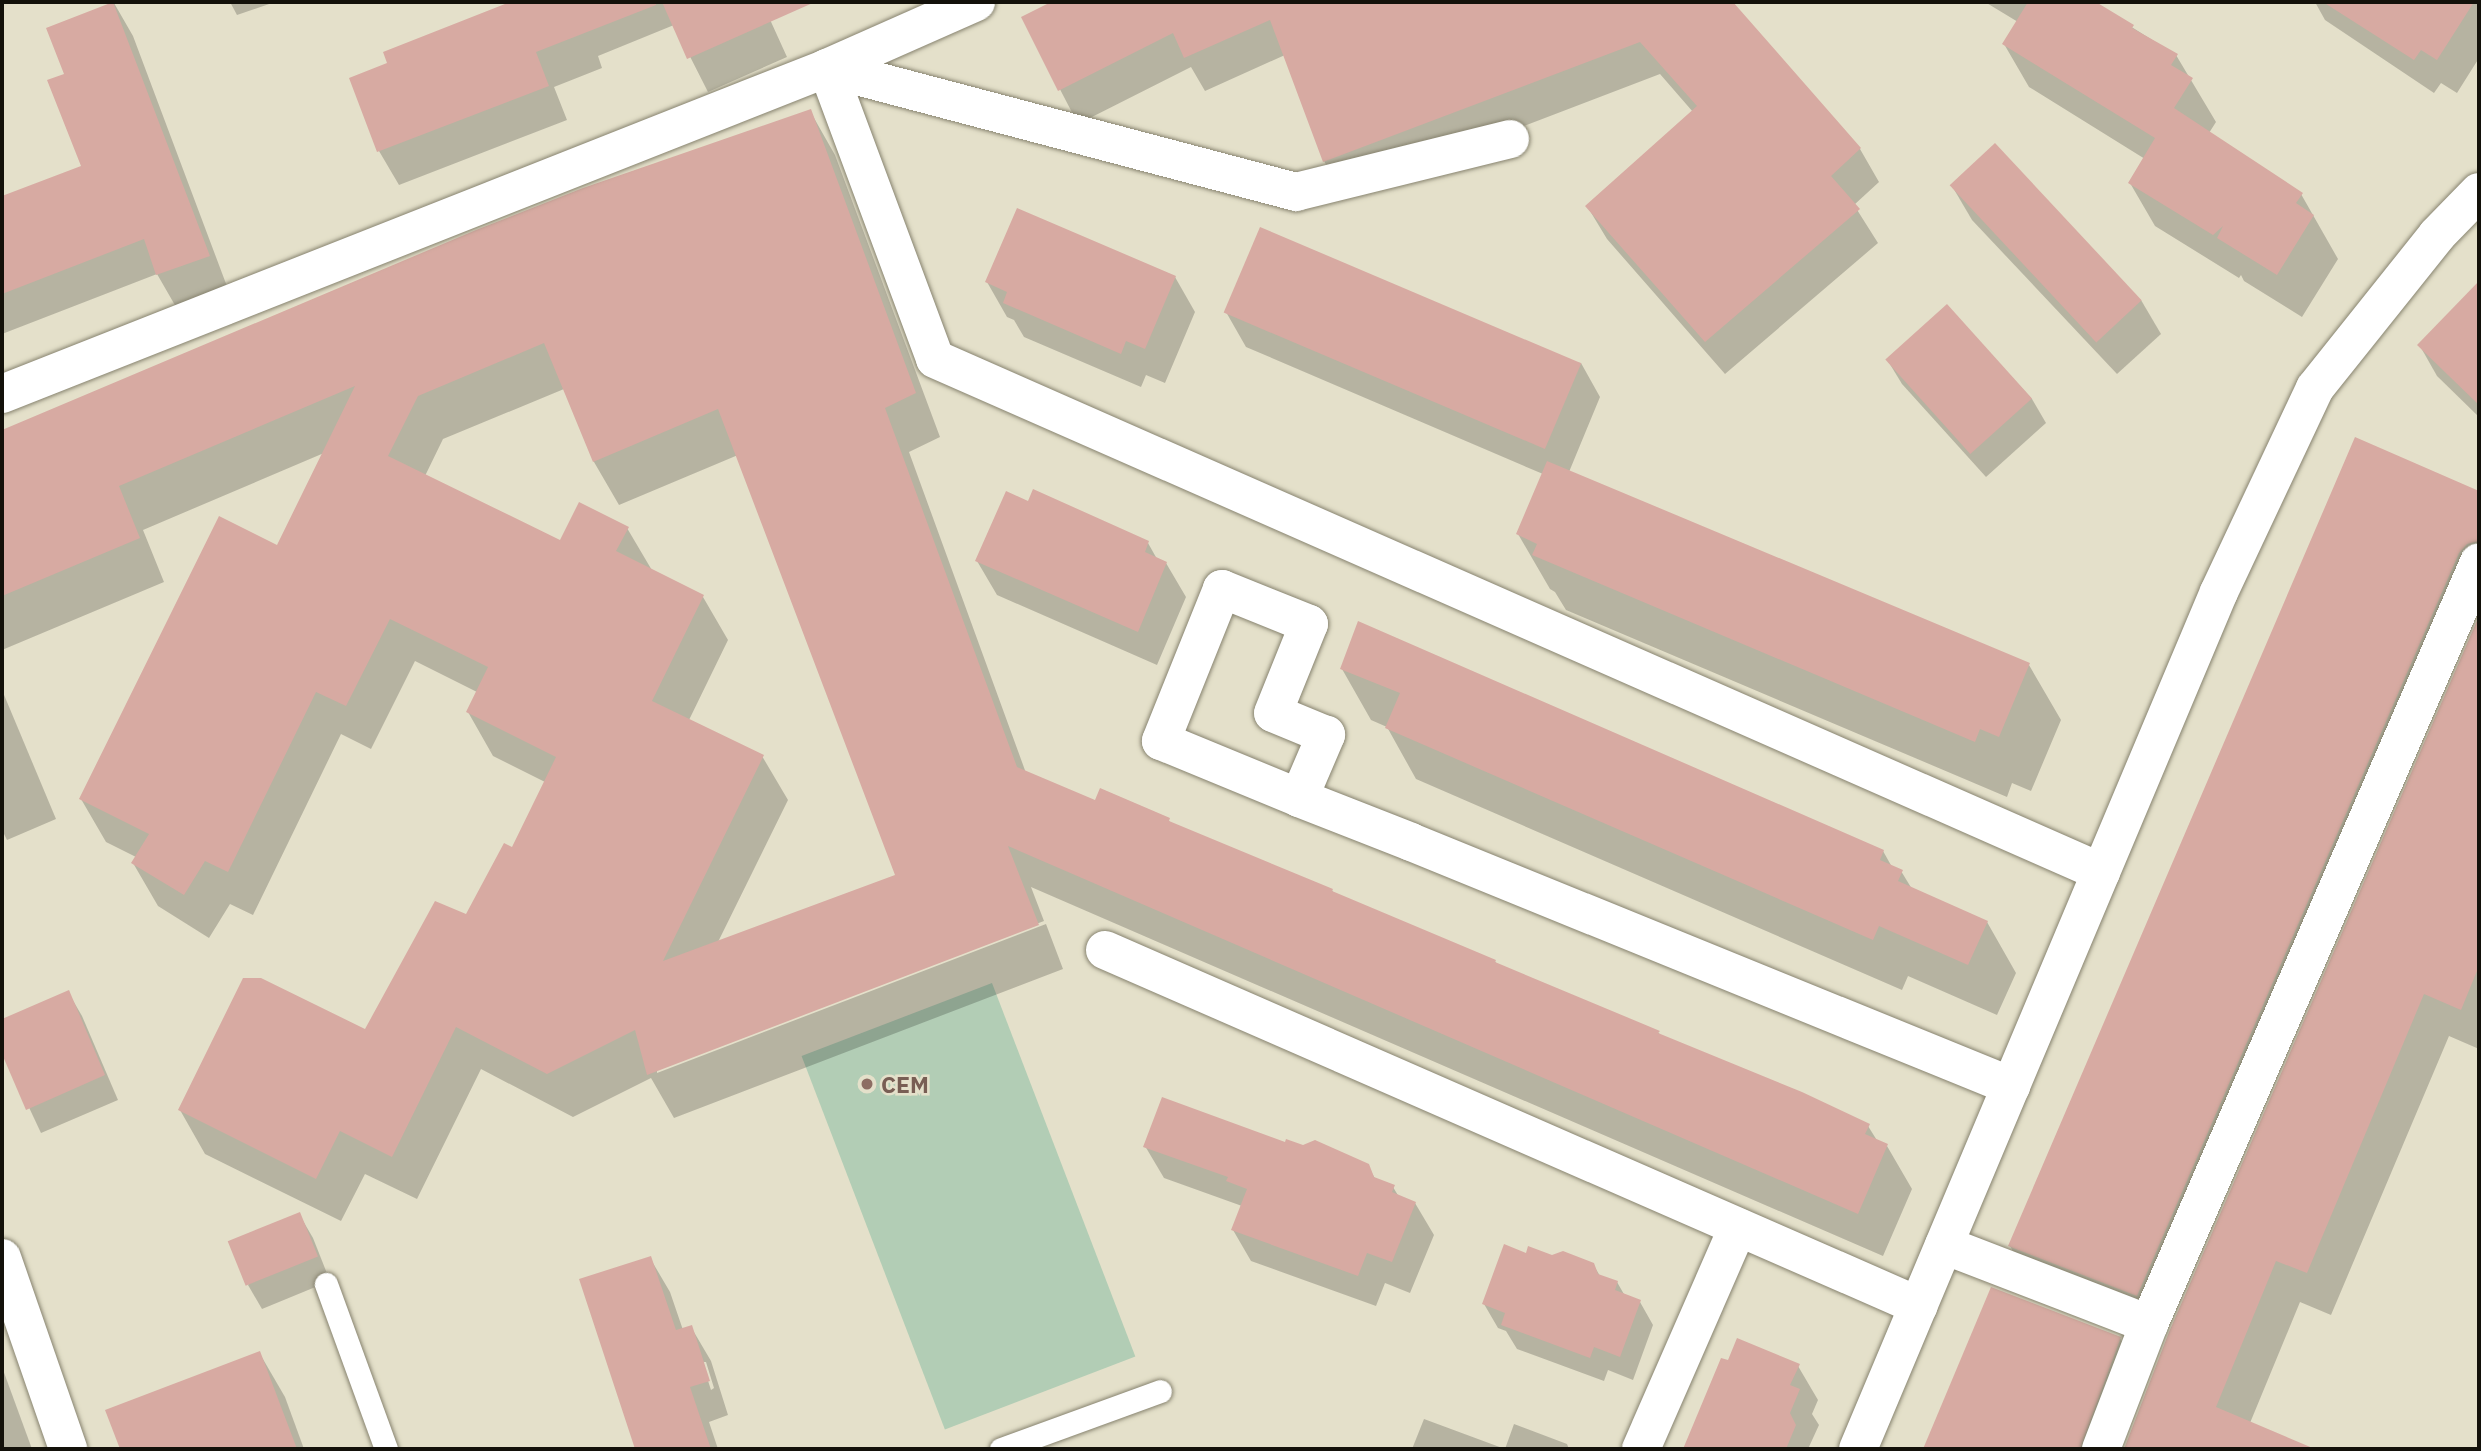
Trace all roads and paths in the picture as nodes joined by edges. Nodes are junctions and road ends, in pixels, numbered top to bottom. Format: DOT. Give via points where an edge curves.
graph roads {
  1 [pos="976,2"];
  2 [pos="827,68"];
  3 [pos="1510,139"];
  4 [pos="2479,192"];
  5 [pos="2,394"];
  6 [pos="2479,562"];
  7 [pos="1299,798"];
  8 [pos="2101,872"];
  9 [pos="1105,950"];
  10 [pos="2011,1086"];
  11 [pos="1738,1227"];
  12 [pos="1944,1245"];
  13 [pos="2,1258"];
  14 [pos="326,1284"];
  15 [pos="1919,1306"];
  16 [pos="2150,1324"];
  17 [pos="1160,1391"];
  18 [pos="68,1449"];
  19 [pos="386,1449"];
  20 [pos="1001,1449"];
  21 [pos="1641,1449"];
  22 [pos="1858,1449"];
  23 [pos="2101,1449"];
  1 -- 2 [label="street"];
  2 -- 3 [label="street" via="1296,192"];
  2 -- 5 [label="street"];
  2 -- 8 [label="street" via="935,359"];
  4 -- 8 [label="street" via="2437,235 2315,388 2219,592"];
  6 -- 16 [label="street"];
  7 -- 7 [label="street" via="1326,735 1273,713 1309,624 1222,589 1161,741"];
  7 -- 10 [label="street"];
  8 -- 10 [label="street"];
  9 -- 11 [label="street"];
  10 -- 12 [label="street"];
  11 -- 15 [label="street"];
  11 -- 21 [label="street"];
  12 -- 15 [label="street"];
  12 -- 16 [label="street"];
  13 -- 18 [label="street"];
  14 -- 19 [label="lane"];
  15 -- 22 [label="street"];
  16 -- 23 [label="street"];
  17 -- 20 [label="lane"];
}
